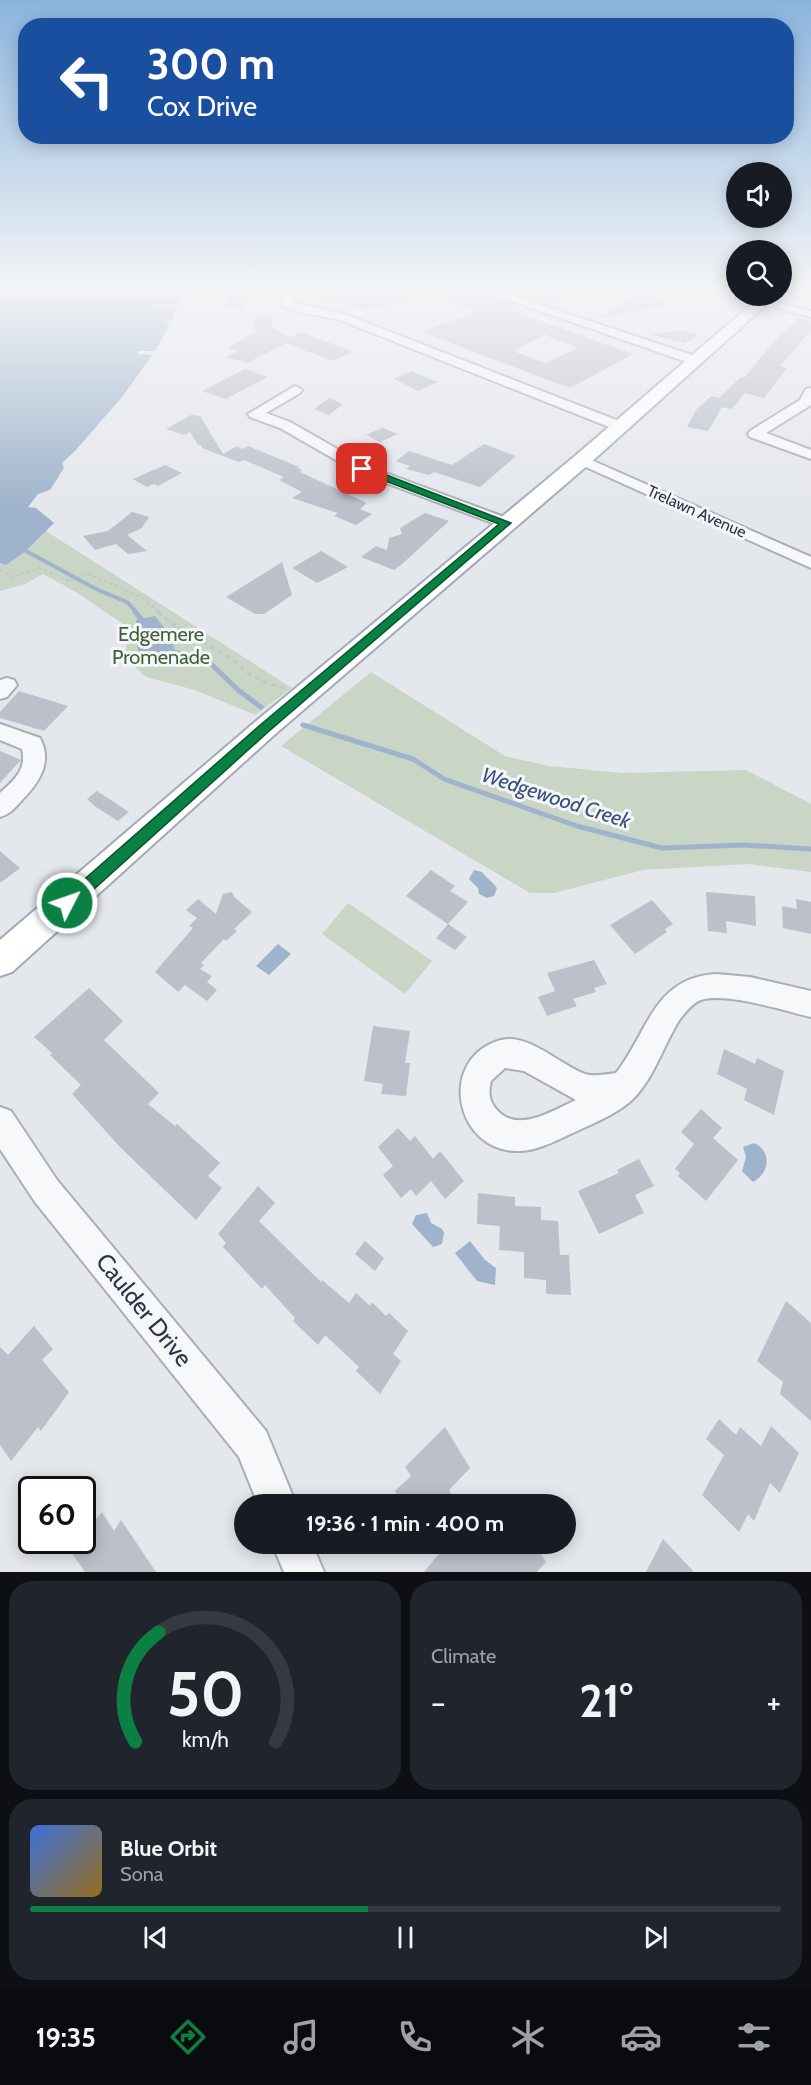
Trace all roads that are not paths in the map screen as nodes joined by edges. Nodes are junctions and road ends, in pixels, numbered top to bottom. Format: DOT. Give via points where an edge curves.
graph roads {
  1 [pos="452,359"];
  2 [pos="694,360"];
  3 [pos="295,390"];
  4 [pos="811,392"];
  5 [pos="619,426"];
  6 [pos="811,455"];
  7 [pos="582,460"];
  8 [pos="506,523"];
  9 [pos="811,563"];
  10 [pos="0,732"];
  11 [pos="0,808"];
  12 [pos="0,961"];
  13 [pos="811,1004"];
  14 [pos="624,1088"];
  15 [pos="0,1122"];
  16 [pos="273,1494"];
  17 [pos="296,1554"];
  18 [pos="303,1572"];
  1 -- 5 [label="street"];
  2 -- 5 [label="main road"];
  3 -- 8 [label="street" via="255,414 285,425 362,469"];
  4 -- 6 [label="street" via="806,402 755,434"];
  5 -- 7 [label="main road"];
  7 -- 8 [label="main road"];
  7 -- 9 [label="street, Trelawn Avenue"];
  8 -- 12 [label="main road"];
  10 -- 11 [label="street" via="32,744 36,764 30,777"];
  13 -- 14 [label="street" via="748,989 708,986 692,990 669,1012"];
  15 -- 16 [label="street, Caulder Drive" via="46,1191 253,1444"];
  17 -- 18 [label="street"];
}
